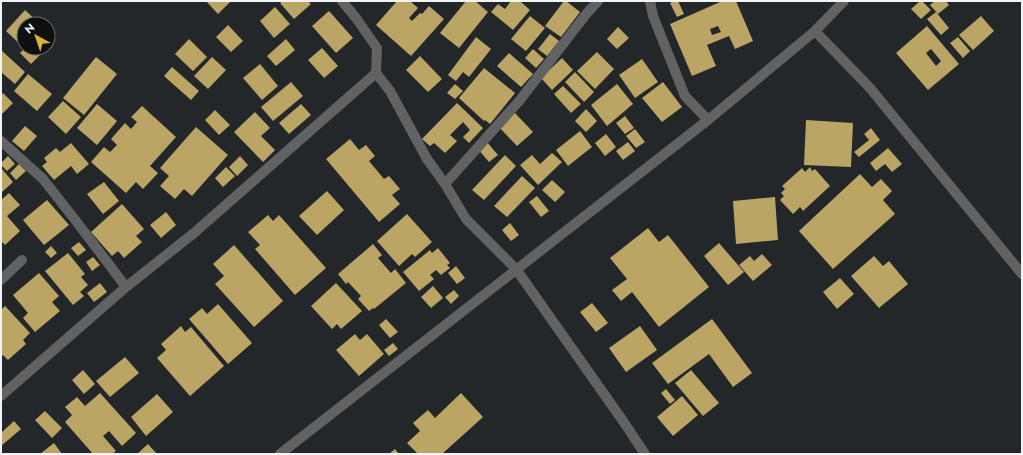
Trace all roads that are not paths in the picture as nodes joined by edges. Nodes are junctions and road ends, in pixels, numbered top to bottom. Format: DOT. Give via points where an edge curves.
graph roads {
  1 [pos="342,1"];
  2 [pos="598,1"];
  3 [pos="650,1"];
  4 [pos="844,1"];
  5 [pos="815,31"];
  6 [pos="376,73"];
  7 [pos="708,120"];
  8 [pos="1,141"];
  9 [pos="445,184"];
  10 [pos="22,260"];
  11 [pos="516,269"];
  12 [pos="1022,274"];
  13 [pos="1,280"];
  14 [pos="126,287"];
  15 [pos="2,391"];
  16 [pos="280,454"];
  17 [pos="645,454"];
  1 -- 6 [label="street" via="377,48"];
  2 -- 9 [label="street" via="520,100"];
  3 -- 7 [label="street" via="653,16 685,96"];
  4 -- 5 [label="street"];
  5 -- 7 [label="street"];
  5 -- 12 [label="street" via="870,88"];
  6 -- 9 [label="street" via="390,91 427,159"];
  6 -- 14 [label="street" via="194,233"];
  7 -- 11 [label="street"];
  8 -- 14 [label="street" via="43,179"];
  9 -- 11 [label="street" via="466,218"];
  10 -- 13 [label="street"];
  11 -- 16 [label="street"];
  11 -- 17 [label="street"];
  14 -- 15 [label="street"];
}
